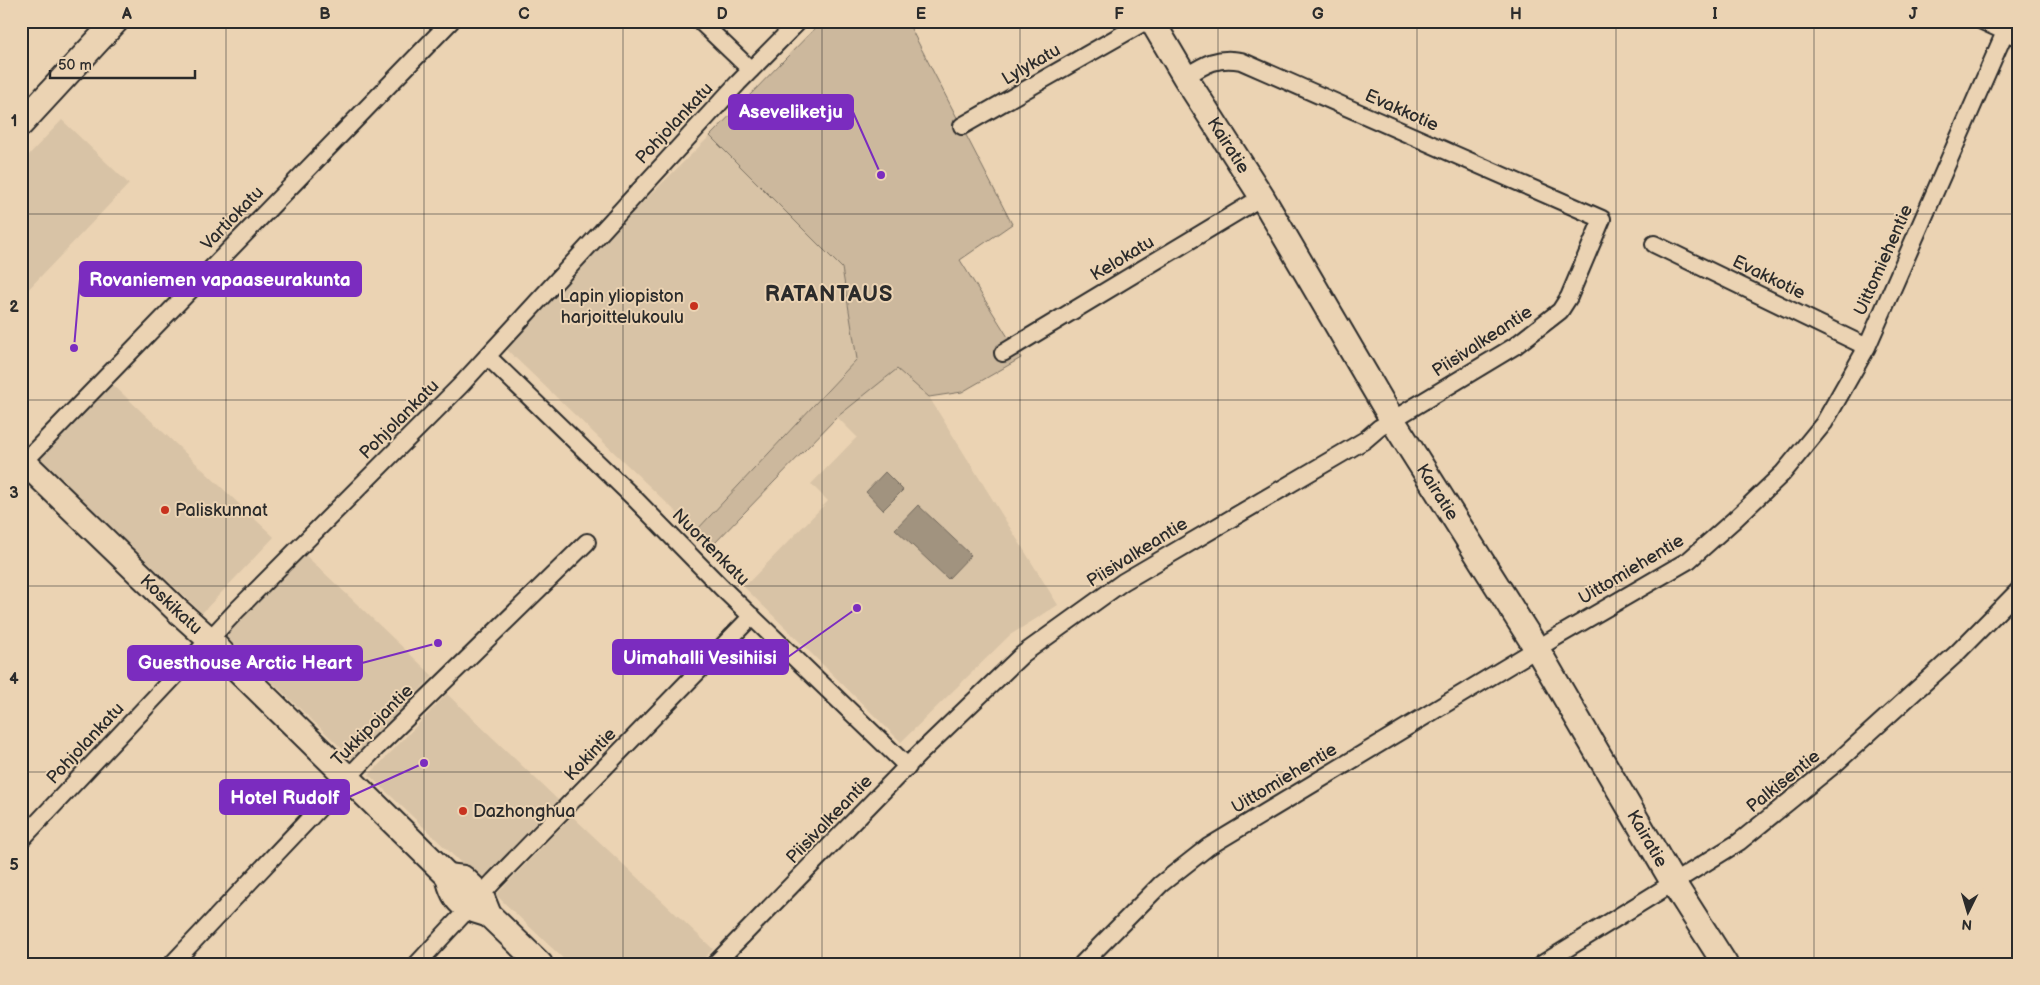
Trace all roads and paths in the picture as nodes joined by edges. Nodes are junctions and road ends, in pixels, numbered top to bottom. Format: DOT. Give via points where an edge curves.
graph roads {
  1 [pos="116,21"];
  2 [pos="450,21"];
  3 [pos="700,21"];
  4 [pos="799,21"];
  5 [pos="1146,21"];
  6 [pos="1152,21"];
  7 [pos="1982,21"];
  8 [pos="2012,35"];
  9 [pos="751,70"];
  10 [pos="1185,77"];
  11 [pos="21,124"];
  12 [pos="962,126"];
  13 [pos="1262,196"];
  14 [pos="1602,219"];
  15 [pos="1654,244"];
  16 [pos="1867,346"];
  17 [pos="1002,353"];
  18 [pos="487,356"];
  19 [pos="1393,421"];
  20 [pos="22,462"];
  21 [pos="587,542"];
  22 [pos="2019,590"];
  23 [pos="752,616"];
  24 [pos="210,640"];
  25 [pos="1537,649"];
  26 [pos="908,767"];
  27 [pos="348,778"];
  28 [pos="21,840"];
  29 [pos="1674,884"];
  30 [pos="479,906"];
  31 [pos="172,964"];
  32 [pos="416,964"];
  33 [pos="540,964"];
  34 [pos="715,964"];
  35 [pos="1082,964"];
  36 [pos="1542,964"];
  37 [pos="1725,964"];
  1 -- 11 [label="main road"];
  2 -- 20 [label="street, Vartiokatu"];
  3 -- 9 [label="street"];
  4 -- 9 [label="street, Pohjolankatu"];
  5 -- 12 [label="street, Lylykatu"];
  6 -- 10 [label="main road, Kairatie"];
  7 -- 8 [label="street"];
  8 -- 16 [label="street, Uittomiehentie"];
  9 -- 18 [label="street, Pohjolankatu"];
  10 -- 13 [label="main road, Kairatie"];
  10 -- 14 [label="street, Evakkotie" via="1209,62 1228,58 1241,61"];
  13 -- 17 [label="street, Kelokatu"];
  13 -- 19 [label="main road, Kairatie"];
  14 -- 19 [label="street, Piisivalkeantie" via="1560,311 1515,346"];
  15 -- 16 [label="street, Evakkotie"];
  16 -- 25 [label="street, Uittomiehentie" via="1824,423 1783,473 1734,520 1689,560"];
  18 -- 23 [label="street, Nuortenkatu"];
  18 -- 24 [label="street, Pohjolankatu"];
  19 -- 25 [label="main road, Kairatie"];
  19 -- 26 [label="street, Piisivalkeantie" via="1123,582 1084,609 1023,654"];
  20 -- 24 [label="main road, Koskikatu"];
  21 -- 27 [label="street, Tukkipojantie"];
  22 -- 29 [label="street, Palkisentie" via="1956,654 1835,764 1739,842"];
  23 -- 26 [label="street, Nuortenkatu"];
  23 -- 30 [label="street, Kokintie"];
  24 -- 27 [label="main road, Koskikatu"];
  24 -- 28 [label="street, Pohjolankatu"];
  25 -- 29 [label="main road, Kairatie"];
  25 -- 35 [label="street, Uittomiehentie" via="1208,847 1161,884"];
  26 -- 34 [label="street, Piisivalkeantie"];
  27 -- 30 [label="main road, Koskikatu" via="448,876 463,878"];
  27 -- 31 [label="street, Tukkipojantie"];
  29 -- 36 [label="street, Palkisentie"];
  29 -- 37 [label="main road, Kairatie"];
  30 -- 32 [label="street, Kokintie"];
  30 -- 33 [label="main road, Koskikatu"];
}
